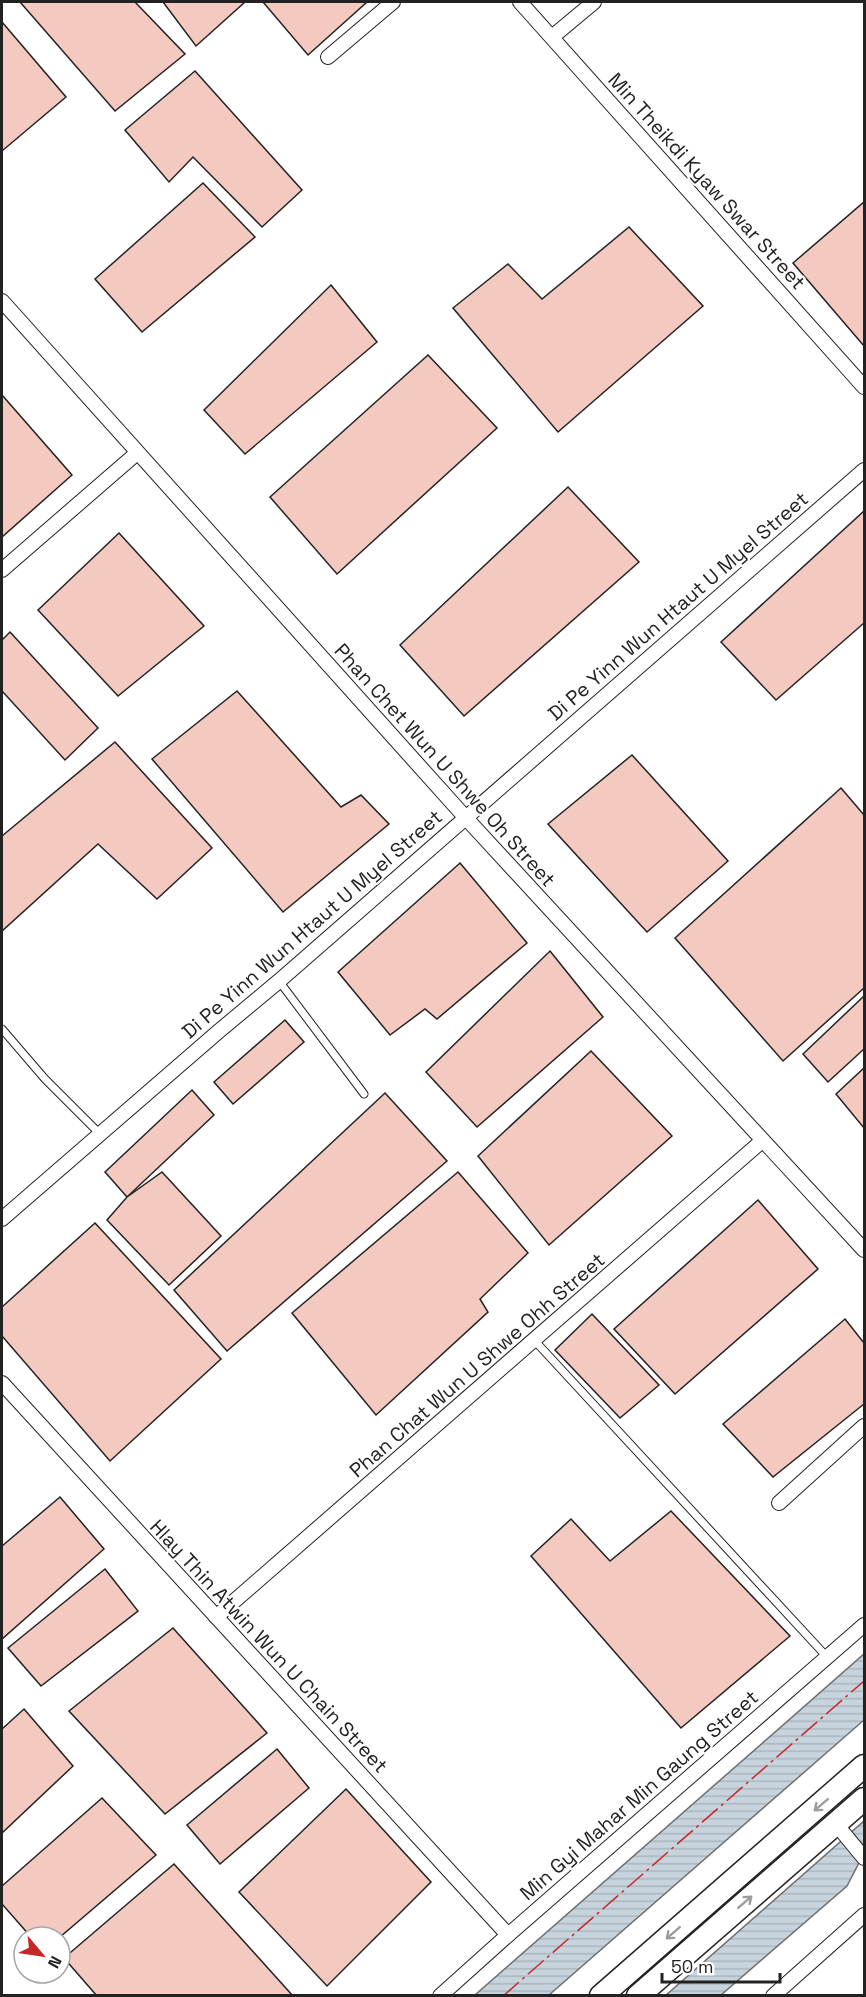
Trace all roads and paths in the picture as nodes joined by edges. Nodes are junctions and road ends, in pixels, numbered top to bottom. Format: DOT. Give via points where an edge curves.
graph roads {
  1 [pos="393,2"];
  2 [pos="520,2"];
  3 [pos="594,2"];
  4 [pos="552,37"];
  5 [pos="328,57"];
  6 [pos="2,301"];
  7 [pos="864,387"];
  8 [pos="137,453"];
  9 [pos="864,470"];
  10 [pos="2,570"];
  11 [pos="465,817"];
  12 [pos="279,981"];
  13 [pos="2,1029"];
  14 [pos="364,1094"];
  15 [pos="100,1134"];
  16 [pos="762,1141"];
  17 [pos="2,1219"];
  18 [pos="864,1250"];
  19 [pos="535,1341"];
  20 [pos="2,1383"];
  21 [pos="864,1426"];
  22 [pos="779,1503"];
  23 [pos="216,1617"];
  24 [pos="864,1625"];
  25 [pos="828,1657"];
  26 [pos="864,1766"];
  27 [pos="864,1799"];
  28 [pos="838,1827"];
  29 [pos="864,1858"];
  30 [pos="864,1915"];
  31 [pos="508,1935"];
  32 [pos="441,1995"];
  33 [pos="601,1995"];
  34 [pos="638,1995"];
  35 [pos="773,1995"];
  1 -- 5 [label="street"];
  2 -- 4 [label="street, Min Theikdi Kyaw Swar Street"];
  3 -- 4 [label="street"];
  4 -- 7 [label="street, Min Theikdi Kyaw Swar Street"];
  6 -- 8 [label="street, Phan Chet Wun U Shwe Oh Street"];
  8 -- 10 [label="street"];
  8 -- 11 [label="street, Phan Chet Wun U Shwe Oh Street"];
  9 -- 11 [label="street, Di Pe Yinn Wun Htaut U Myel Street"];
  11 -- 12 [label="street, Di Pe Yinn Wun Htaut U Myel Street"];
  11 -- 16 [label="street, Phan Chet Wun U Shwe Oh Street"];
  12 -- 14 [label="lane"];
  12 -- 15 [label="street, Di Pe Yinn Wun Htaut U Myel Street"];
  13 -- 15 [label="lane"];
  15 -- 17 [label="street, Di Pe Yinn Wun Htaut U Myel Street"];
  16 -- 18 [label="street, Phan Chet Wun U Shwe Oh Street"];
  16 -- 19 [label="street, Phan Chat Wun U Shwe Ohh Street"];
  19 -- 23 [label="street, Phan Chat Wun U Shwe Ohh Street"];
  19 -- 25 [label="lane"];
  20 -- 23 [label="street, Hlay Thin Atwin Wun U Chain Street"];
  21 -- 22 [label="street"];
  23 -- 31 [label="street, Hlay Thin Atwin Wun U Chain Street"];
  24 -- 25 [label="street, Min Gyi Mahar Min Gaung Street"];
  25 -- 31 [label="street, Min Gyi Mahar Min Gaung Street"];
  26 -- 33 [label="main road, one-way"];
  27 -- 28 [label="main road"];
  28 -- 29 [label="street"];
  34 -- 28 [label="main road, one-way"];
  30 -- 35 [label="street"];
  31 -- 32 [label="street, Min Gyi Mahar Min Gaung Street"];
}
